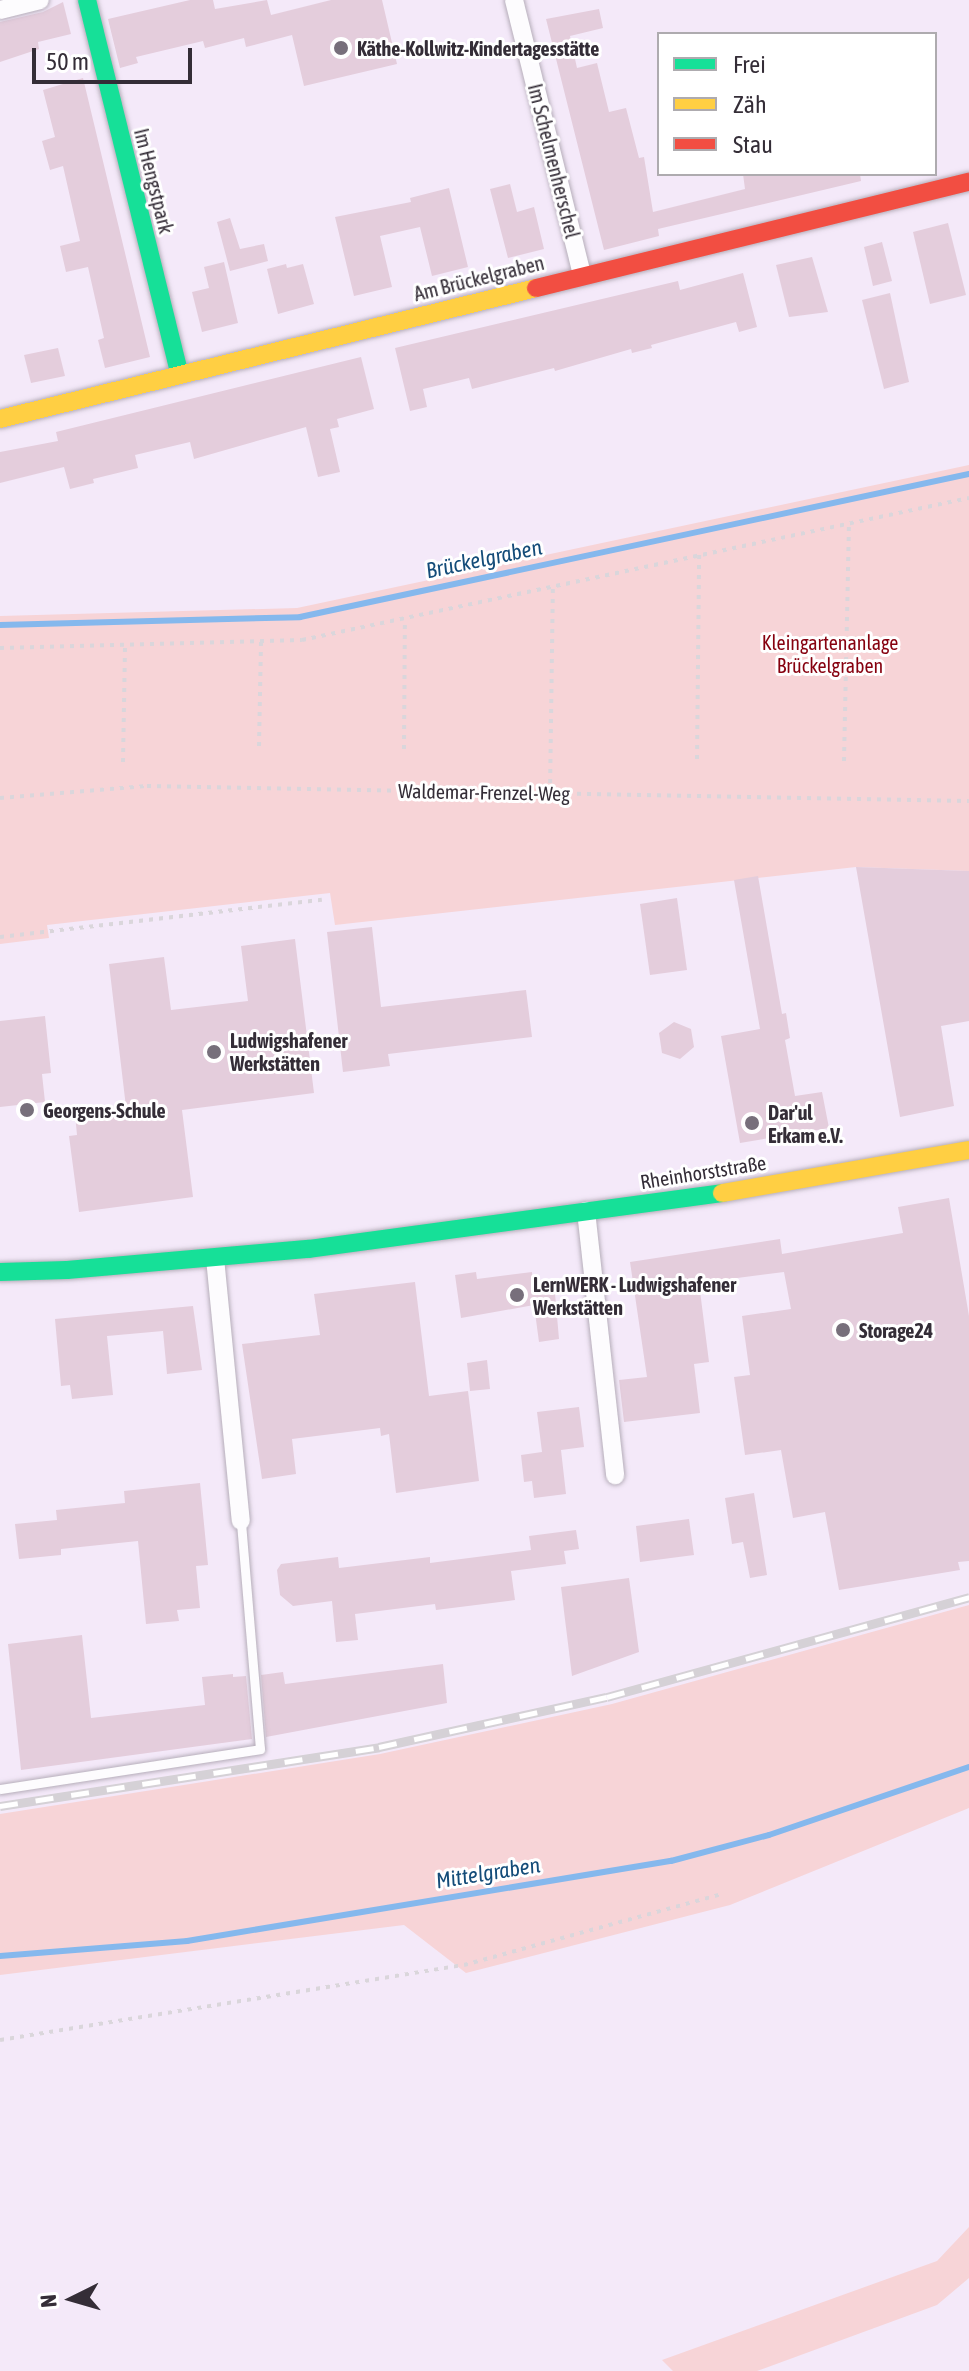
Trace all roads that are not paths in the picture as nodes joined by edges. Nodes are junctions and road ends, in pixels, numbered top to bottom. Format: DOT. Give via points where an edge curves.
graph roads {
  1 [pos="40,0"];
  2 [pos="87,0"];
  3 [pos="514,0"];
  4 [pos="0,10"];
  5 [pos="969,182"];
  6 [pos="582,275"];
  7 [pos="179,373"];
  8 [pos="0,419"];
  9 [pos="969,1150"];
  10 [pos="586,1211"];
  11 [pos="215,1258"];
  12 [pos="0,1272"];
  13 [pos="615,1475"];
  14 [pos="241,1521"];
  15 [pos="0,1789"];
  1 -- 4 [label="street"];
  2 -- 7 [label="street, Im Hengstpark"];
  3 -- 6 [label="street, Im Schelmenherschel"];
  5 -- 6 [label="street, Am Brückelgraben"];
  6 -- 7 [label="street, Am Brückelgraben"];
  7 -- 8 [label="street, Am Brückelgraben"];
  9 -- 10 [label="street, Rheinhorststraße"];
  10 -- 11 [label="street, Rheinhorststraße"];
  10 -- 13 [label="street"];
  11 -- 12 [label="street, Rheinhorststraße"];
  11 -- 14 [label="street"];
  14 -- 15 [label="lane" via="260,1749"];
}
